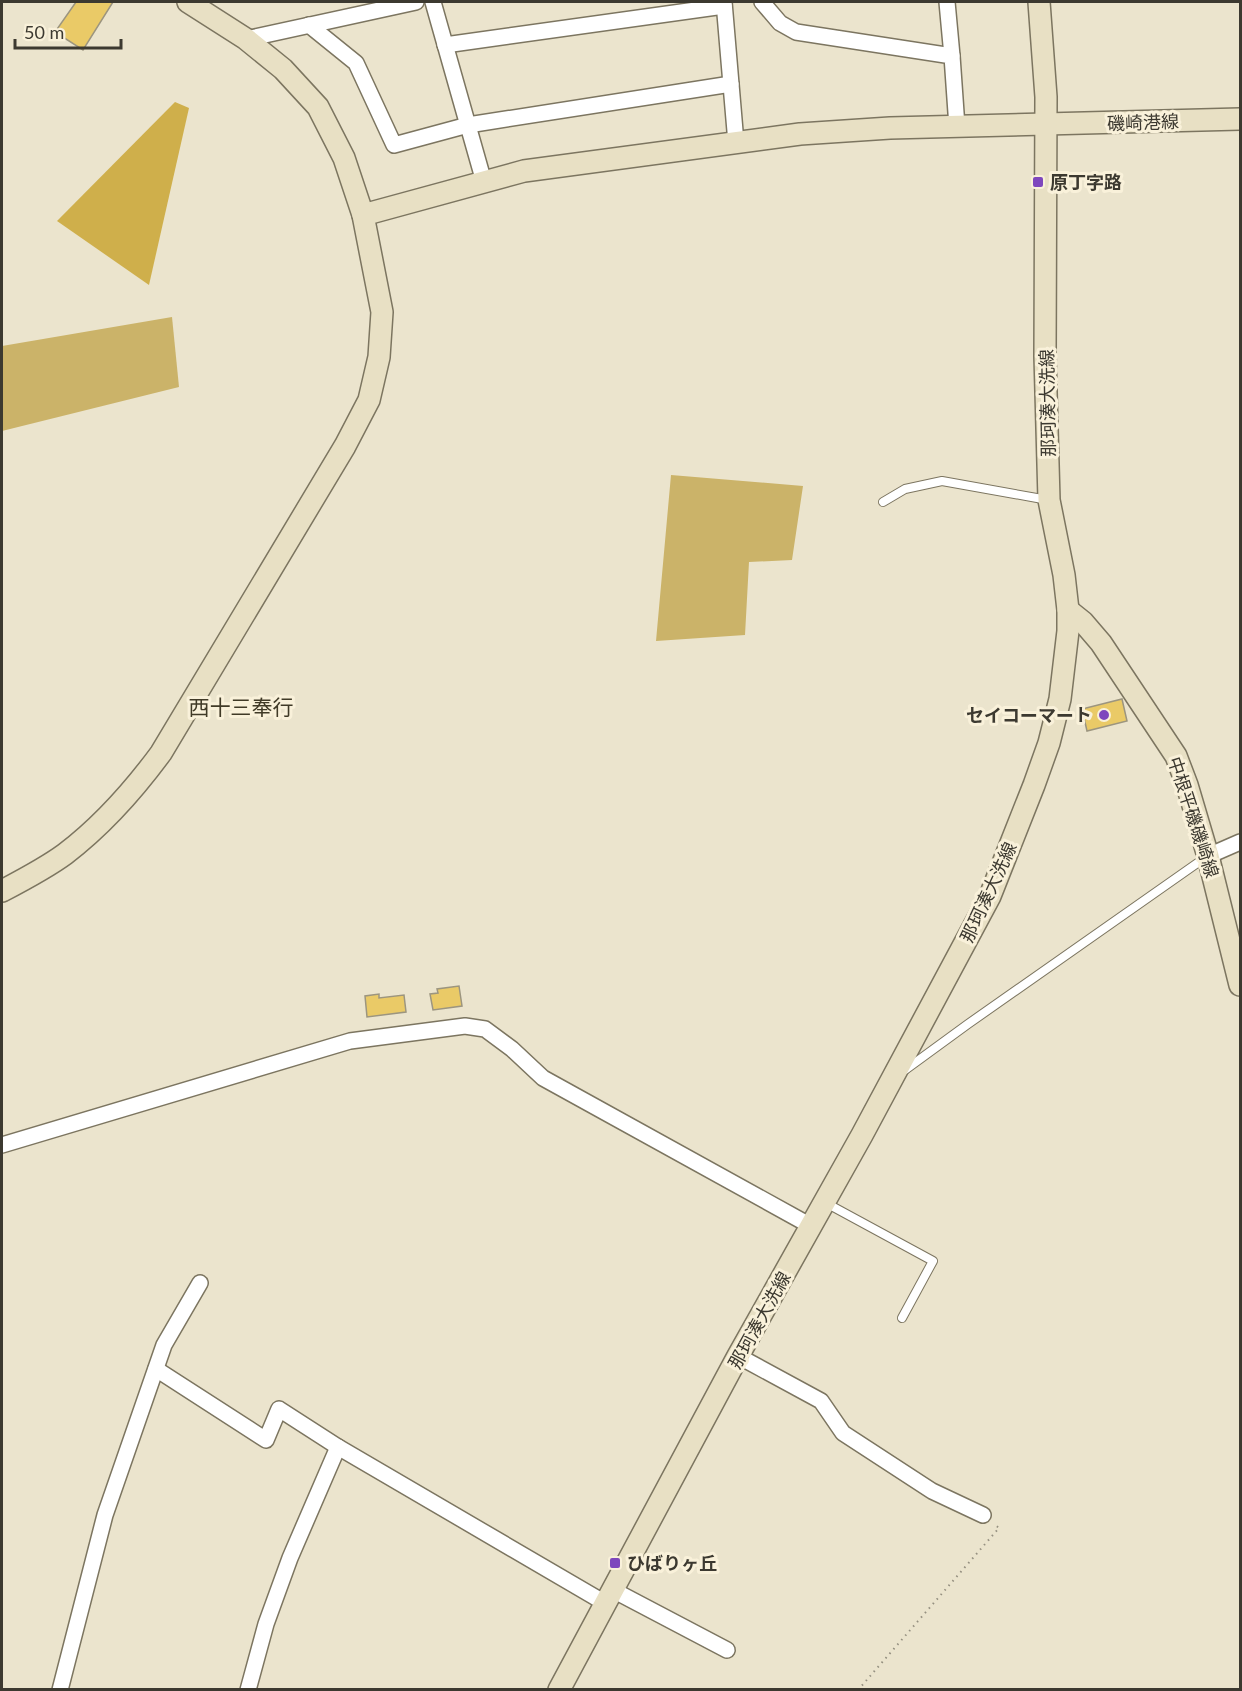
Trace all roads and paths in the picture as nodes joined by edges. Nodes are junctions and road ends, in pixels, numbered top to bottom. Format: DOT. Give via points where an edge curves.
graph roads {
  1 [pos="416,2"];
  2 [pos="433,2"];
  3 [pos="762,2"];
  4 [pos="947,2"];
  5 [pos="1039,2"];
  6 [pos="724,4"];
  7 [pos="197,5"];
  8 [pos="309,25"];
  9 [pos="246,39"];
  10 [pos="445,45"];
  11 [pos="952,56"];
  12 [pos="731,84"];
  13 [pos="1240,119"];
  14 [pos="468,125"];
  15 [pos="1046,125"];
  16 [pos="957,127"];
  17 [pos="736,143"];
  18 [pos="483,182"];
  19 [pos="363,215"];
  20 [pos="1049,500"];
  21 [pos="883,502"];
  22 [pos="1068,610"];
  23 [pos="1240,842"];
  24 [pos="1208,856"];
  25 [pos="2,891"];
  26 [pos="1240,985"];
  27 [pos="892,1079"];
  28 [pos="2,1145"];
  29 [pos="825,1202"];
  30 [pos="812,1226"];
  31 [pos="200,1283"];
  32 [pos="902,1318"];
  33 [pos="738,1356"];
  34 [pos="156,1369"];
  35 [pos="338,1447"];
  36 [pos="983,1515"];
  37 [pos="608,1596"];
  38 [pos="727,1650"];
  39 [pos="60,1689"];
  40 [pos="248,1689"];
  41 [pos="559,1689"];
  42 [pos="858,1689"];
  1 -- 8 [label="street"];
  2 -- 10 [label="street"];
  3 -- 11 [label="street" via="780,23 796,32"];
  4 -- 11 [label="street"];
  5 -- 15 [label="main road, 那珂湊大洗線"];
  6 -- 10 [label="street"];
  6 -- 12 [label="street"];
  7 -- 9 [label="main road"];
  8 -- 9 [label="street"];
  8 -- 14 [label="street" via="356,63 394,145"];
  9 -- 19 [label="main road" via="283,69 318,107 344,158"];
  10 -- 14 [label="street"];
  11 -- 16 [label="street"];
  12 -- 14 [label="street"];
  12 -- 17 [label="street"];
  13 -- 15 [label="main road, 磯崎港線"];
  14 -- 18 [label="street"];
  15 -- 16 [label="main road, 磯崎港線"];
  15 -- 20 [label="main road, 那珂湊大洗線"];
  16 -- 17 [label="main road, 磯崎港線" via="890,128"];
  17 -- 18 [label="main road, 磯崎港線" via="524,171"];
  18 -- 19 [label="main road, 磯崎港線"];
  19 -- 25 [label="main road" via="382,312 380,357 369,400 350,436 161,753 136,786 99,826 64,855"];
  20 -- 21 [label="lane" via="942,481 905,489"];
  20 -- 22 [label="main road, 那珂湊大洗線"];
  22 -- 24 [label="main road, 中根平磯磯崎線" via="1101,644 1176,756"];
  22 -- 27 [label="main road, 那珂湊大洗線" via="1060,699 1034,785 990,896"];
  23 -- 24 [label="street"];
  24 -- 26 [label="main road, 中根平磯磯崎線"];
  24 -- 27 [label="lane"];
  27 -- 29 [label="main road, 那珂湊大洗線"];
  28 -- 30 [label="street" via="350,1041 465,1026 484,1029 543,1078"];
  29 -- 30 [label="main road, 那珂湊大洗線"];
  29 -- 32 [label="lane" via="933,1261"];
  30 -- 33 [label="main road, 那珂湊大洗線"];
  31 -- 34 [label="street" via="164,1346"];
  33 -- 36 [label="street" via="821,1401 843,1433 932,1491"];
  33 -- 37 [label="main road, 那珂湊大洗線"];
  34 -- 35 [label="street" via="266,1440 279,1409"];
  34 -- 39 [label="street" via="105,1515"];
  35 -- 37 [label="street"];
  35 -- 40 [label="street" via="290,1558"];
  36 -- 42 [label="path" via="999,1528"];
  37 -- 38 [label="street"];
  37 -- 41 [label="main road, 那珂湊大洗線"];
}
